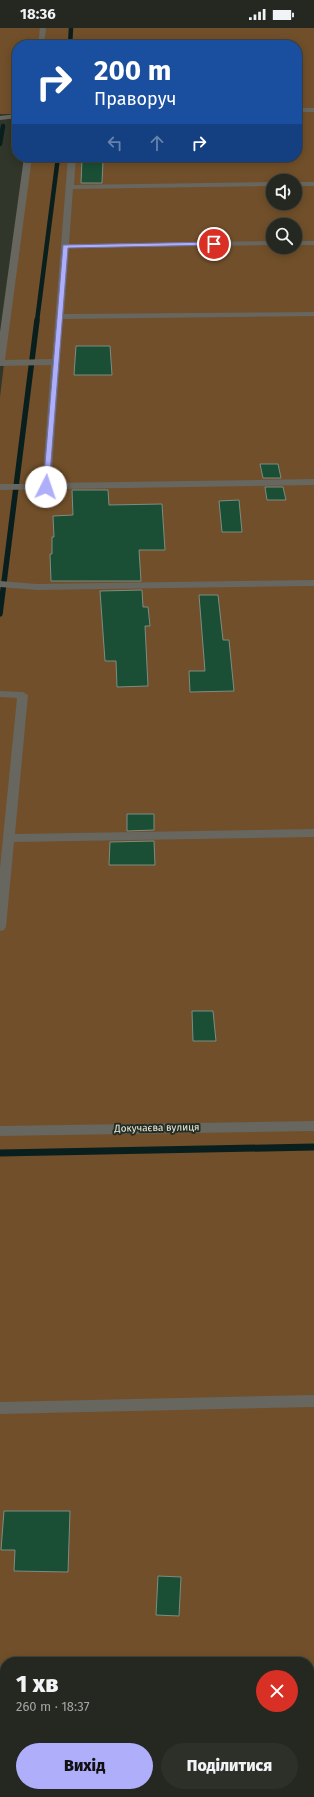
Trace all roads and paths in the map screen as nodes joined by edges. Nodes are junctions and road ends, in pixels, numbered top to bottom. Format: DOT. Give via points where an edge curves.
graph roads {
  1 [pos="43,28"];
  2 [pos="42,40"];
  3 [pos="302,110"];
  4 [pos="314,110"];
  5 [pos="12,117"];
  6 [pos="0,118"];
  7 [pos="27,162"];
  8 [pos="72,162"];
  9 [pos="266,184"];
  10 [pos="302,184"];
  11 [pos="314,184"];
  12 [pos="69,187"];
  13 [pos="302,243"];
  14 [pos="314,243"];
  15 [pos="266,244"];
  16 [pos="65,246"];
  17 [pos="314,314"];
  18 [pos="59,317"];
  19 [pos="55,362"];
  20 [pos="0,363"];
  21 [pos="314,482"];
  22 [pos="0,487"];
  23 [pos="46,487"];
  24 [pos="314,583"];
  25 [pos="0,584"];
  26 [pos="2,694"];
  27 [pos="314,833"];
  28 [pos="8,838"];
  29 [pos="0,927"];
  30 [pos="314,1126"];
  31 [pos="0,1131"];
  32 [pos="314,1401"];
  33 [pos="0,1408"];
  1 -- 2 [label="street"];
  3 -- 4 [label="street"];
  5 -- 6 [label="street"];
  7 -- 20 [label="street"];
  8 -- 12 [label="street"];
  9 -- 12 [label="street"];
  10 -- 11 [label="street"];
  12 -- 16 [label="street"];
  13 -- 14 [label="street"];
  15 -- 16 [label="street"];
  16 -- 18 [label="street"];
  17 -- 18 [label="street"];
  18 -- 19 [label="street"];
  19 -- 20 [label="street"];
  19 -- 23 [label="street"];
  21 -- 23 [label="street"];
  22 -- 23 [label="street"];
  24 -- 25 [label="street" via="37,587"];
  26 -- 28 [label="street" via="23,695"];
  27 -- 28 [label="street"];
  28 -- 29 [label="street"];
  30 -- 31 [label="street, Докучаєва вулиця"];
  32 -- 33 [label="street"];
}
